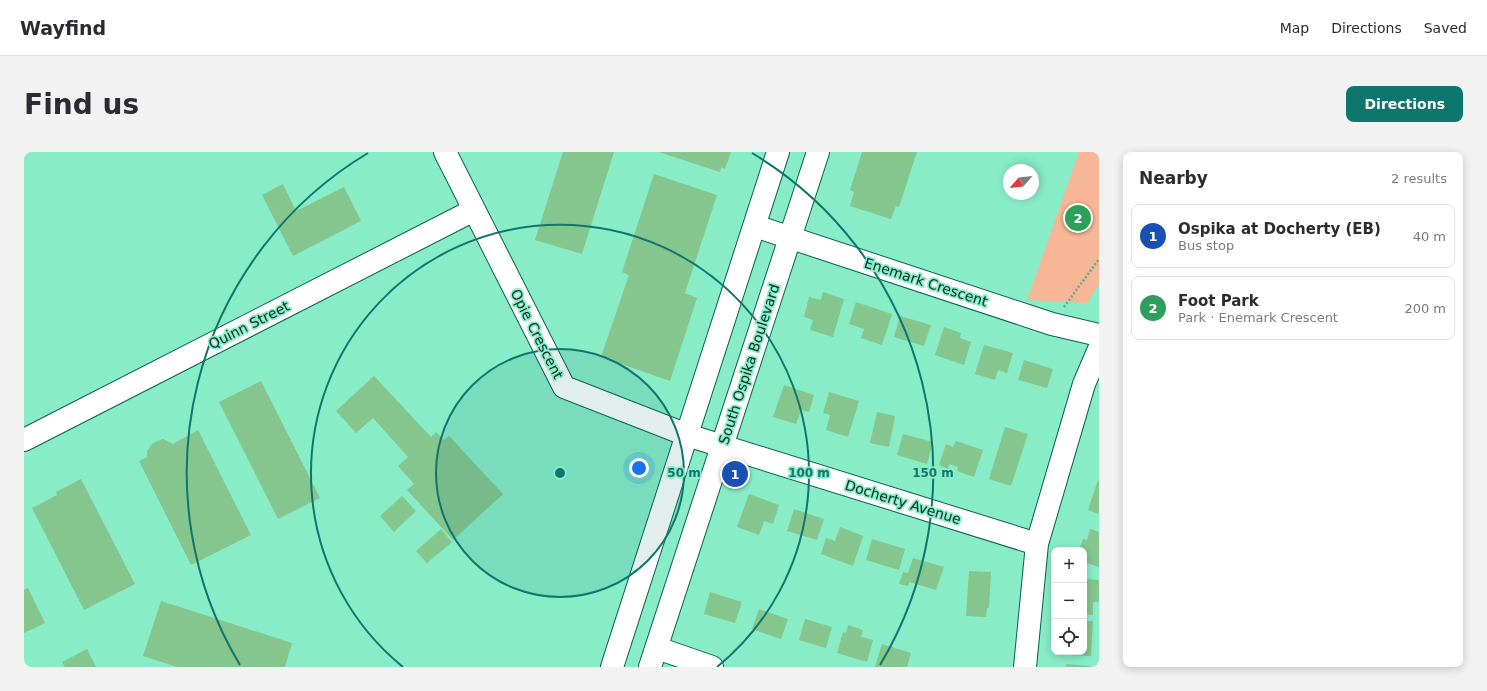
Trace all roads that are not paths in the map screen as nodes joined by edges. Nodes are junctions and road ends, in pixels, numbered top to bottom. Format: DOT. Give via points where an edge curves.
graph roads {
  1 [pos="445,152"];
  2 [pos="778,152"];
  3 [pos="818,152"];
  4 [pos="474,210"];
  5 [pos="755,226"];
  6 [pos="790,237"];
  7 [pos="1099,335"];
  8 [pos="1099,349"];
  9 [pos="687,435"];
  10 [pos="24,440"];
  11 [pos="722,445"];
  12 [pos="1037,544"];
  13 [pos="653,657"];
  14 [pos="612,667"];
  15 [pos="712,667"];
  16 [pos="1025,667"];
  1 -- 4 [label="street, Opie Crescent"];
  2 -- 5 [label="street"];
  3 -- 6 [label="street, South Ospika Boulevard"];
  4 -- 9 [label="street, Opie Crescent" via="564,387"];
  4 -- 10 [label="street, Quinn Street"];
  5 -- 6 [label="street, Enemark Crescent"];
  5 -- 9 [label="street"];
  6 -- 7 [label="street, Enemark Crescent" via="1052,324"];
  6 -- 11 [label="street, South Ospika Boulevard"];
  8 -- 12 [label="street" via="1084,384"];
  9 -- 11 [label="street, Opie Crescent"];
  9 -- 14 [label="street"];
  11 -- 12 [label="street, Docherty Avenue"];
  11 -- 13 [label="street, South Ospika Boulevard"];
  12 -- 16 [label="street"];
  13 -- 15 [label="street"];
}
